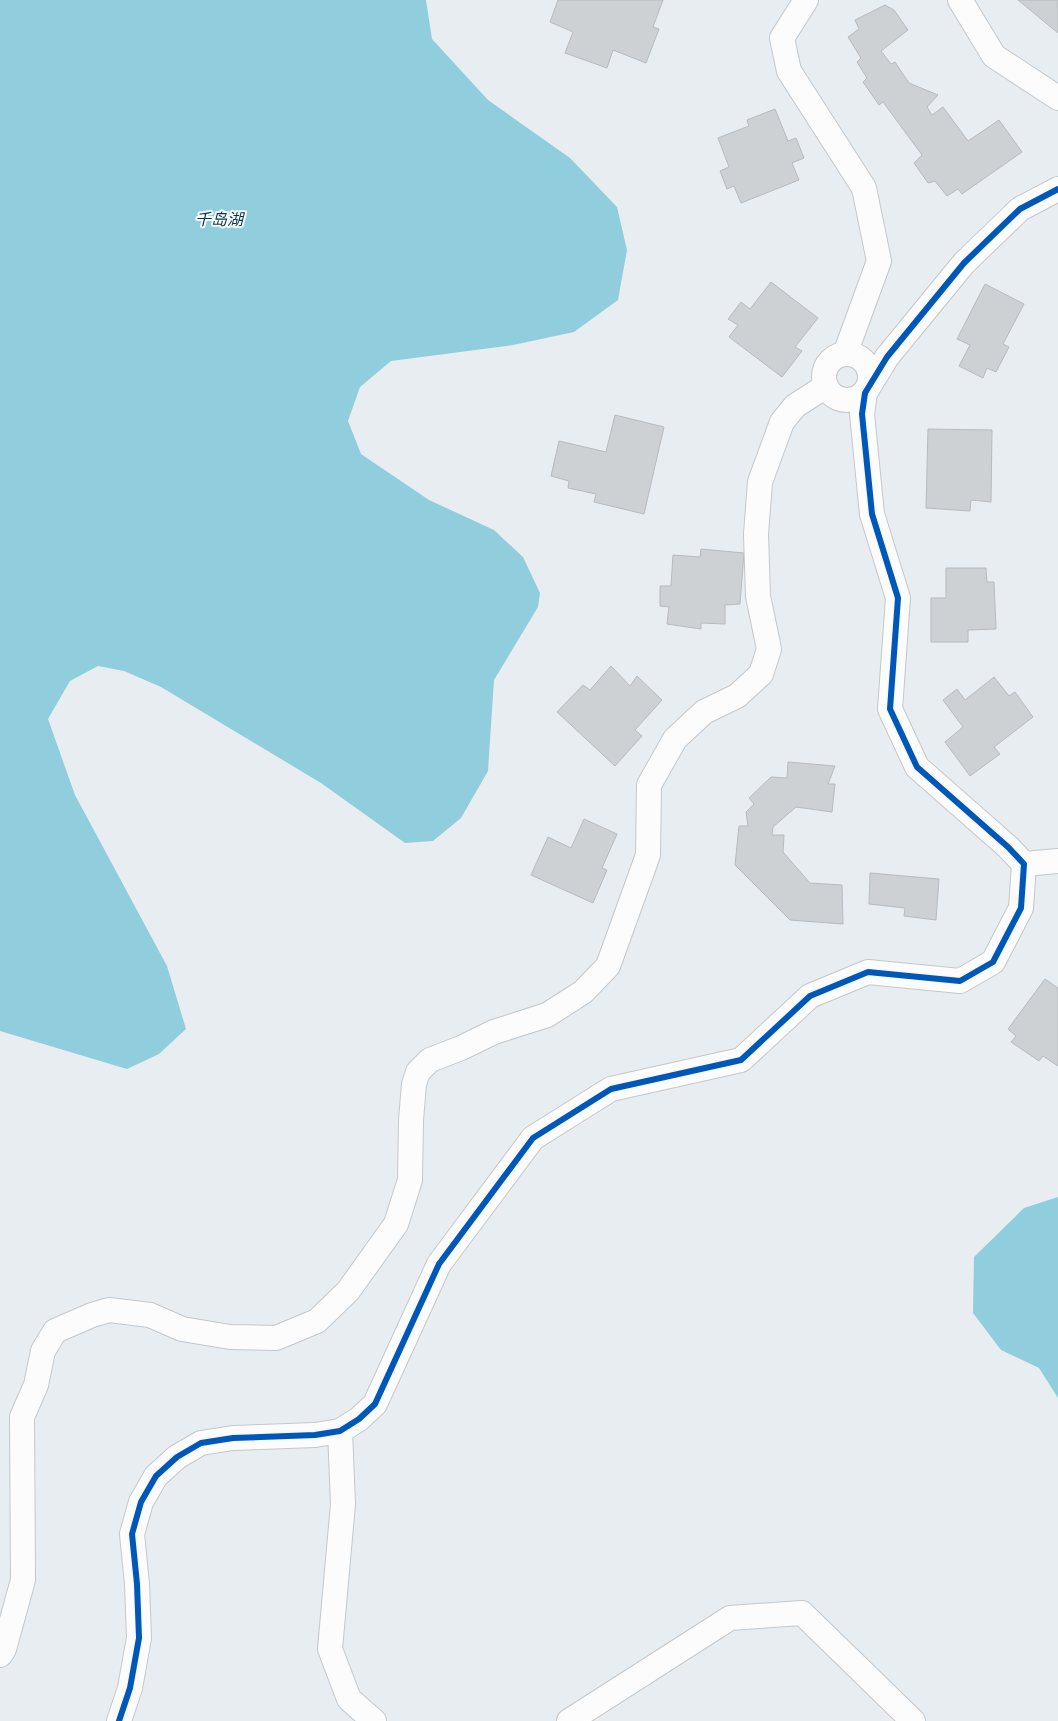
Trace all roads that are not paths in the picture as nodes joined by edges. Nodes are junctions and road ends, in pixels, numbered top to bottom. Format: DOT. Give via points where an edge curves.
graph roads {
  1 [pos="806,0"];
  2 [pos="960,0"];
  3 [pos="1058,98"];
  4 [pos="1058,189"];
  5 [pos="845,354"];
  6 [pos="826,386"];
  7 [pos="866,393"];
  8 [pos="1058,861"];
  9 [pos="1024,864"];
  10 [pos="340,1431"];
  11 [pos="0,1655"];
  12 [pos="119,1721"];
  13 [pos="374,1721"];
  14 [pos="569,1721"];
  15 [pos="913,1721"];
  1 -- 5 [label="street" via="782,38 789,72 864,188 879,262"];
  2 -- 3 [label="street" via="994,56"];
  4 -- 7 [label="street" via="1020,209 964,263 886,357"];
  5 -- 6 [label="street" via="826,366"];
  5 -- 7 [label="street" via="860,358 870,370 870,386"];
  6 -- 7 [label="street" via="831,395 845,401 860,398"];
  6 -- 11 [label="street" via="795,406 782,422 760,482 756,534 758,596 769,648 761,674 737,696 704,712 675,739 649,785 648,855 608,966 583,992 547,1015 494,1032 430,1060 418,1072 411,1120 410,1180 396,1224 348,1291 317,1321 276,1338 230,1337 182,1329 150,1315 109,1310 55,1331 43,1350 36,1385 22,1417 23,1580"];
  7 -- 9 [label="street" via="862,414 872,514 898,598 890,709 917,767"];
  8 -- 9 [label="street"];
  9 -- 10 [label="street" via="1021,908 993,962 960,981 868,972 810,996 740,1060 610,1089 533,1138 439,1264 375,1404"];
  10 -- 12 [label="street" via="201,1442 156,1476 141,1502 132,1534 139,1638 130,1688"];
  10 -- 13 [label="street" via="343,1504 330,1649 349,1699"];
  14 -- 15 [label="street" via="730,1618 802,1613"];
}
